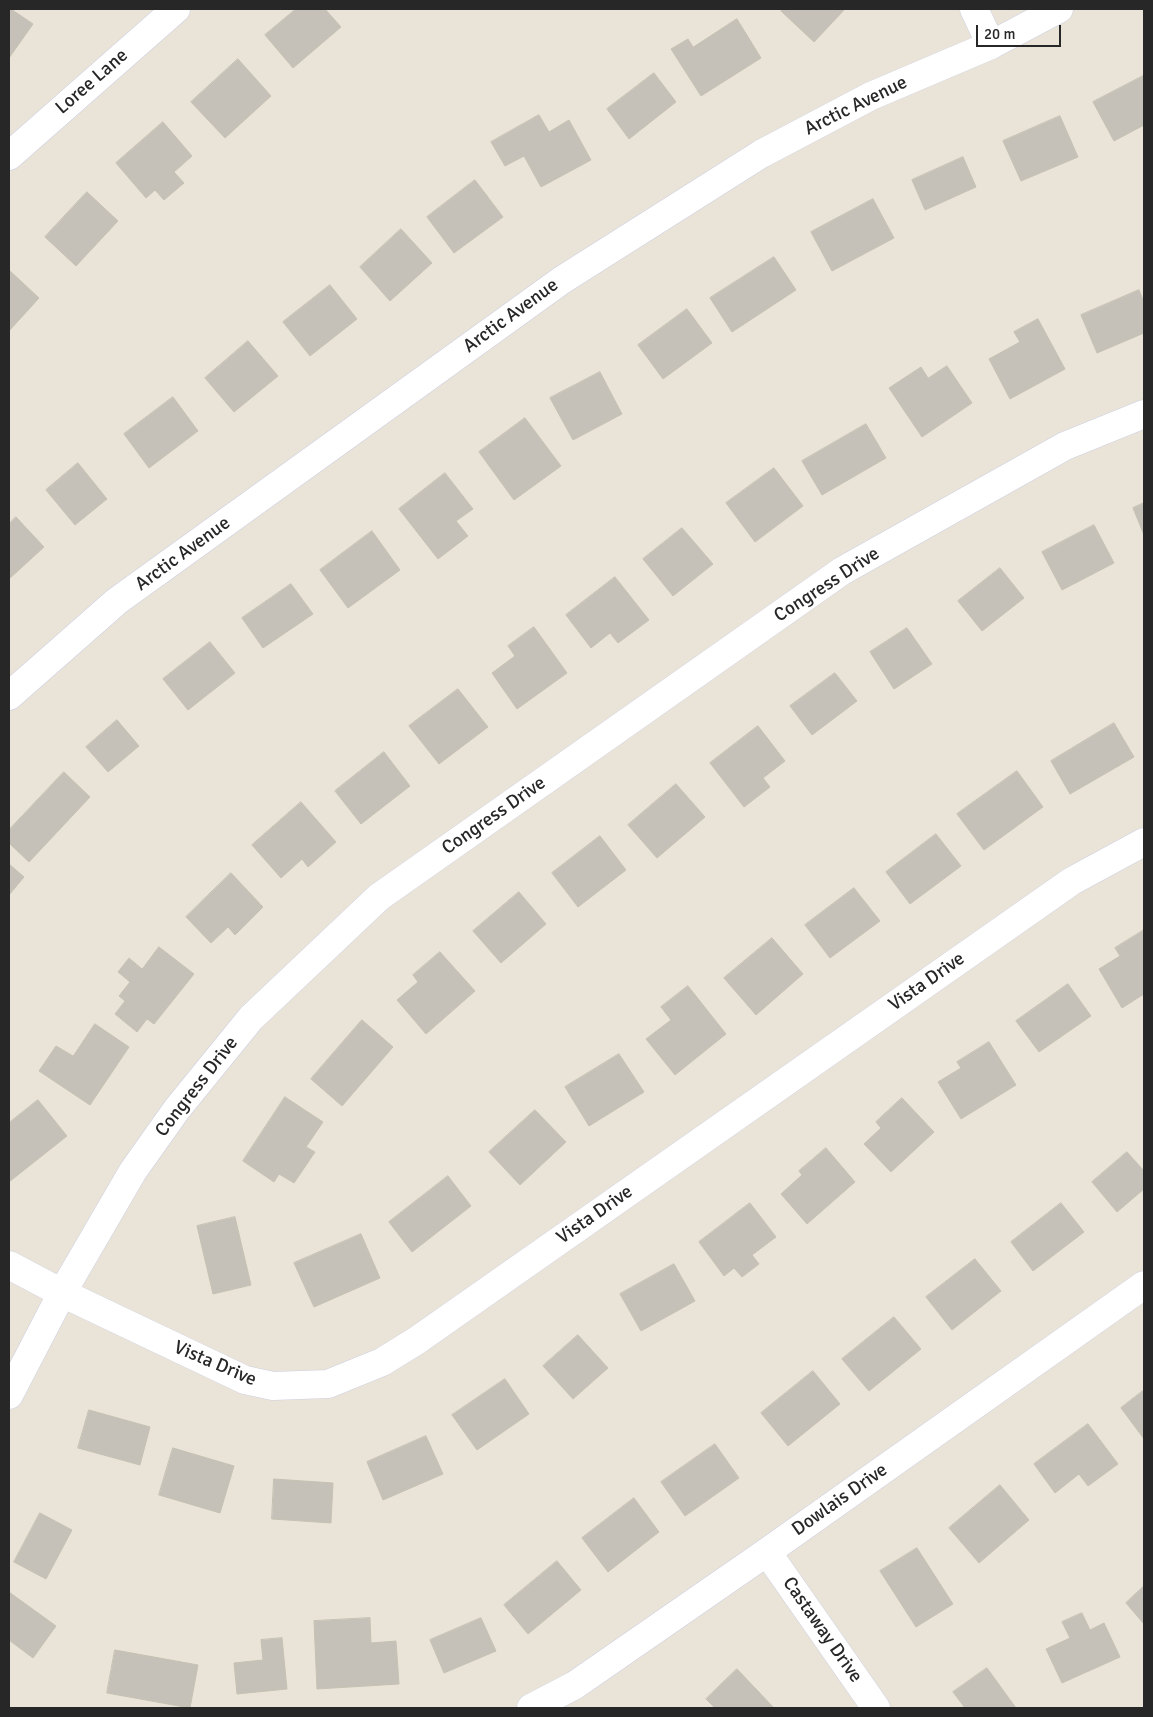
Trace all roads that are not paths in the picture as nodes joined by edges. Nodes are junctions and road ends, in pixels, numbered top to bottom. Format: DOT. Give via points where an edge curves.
graph roads {
  1 [pos="176,9"];
  2 [pos="974,9"];
  3 [pos="1059,9"];
  4 [pos="991,45"];
  5 [pos="9,156"];
  6 [pos="1144,414"];
  7 [pos="9,696"];
  8 [pos="1144,842"];
  9 [pos="9,1266"];
  10 [pos="1144,1285"];
  11 [pos="62,1293"];
  12 [pos="9,1395"];
  13 [pos="767,1552"];
  14 [pos="531,1708"];
  15 [pos="876,1708"];
  1 -- 5 [label="street, Loree Lane"];
  2 -- 4 [label="street"];
  3 -- 4 [label="street, Arctic Avenue"];
  4 -- 7 [label="street, Arctic Avenue" via="871,96 760,154 562,280 117,601"];
  6 -- 11 [label="street, Congress Drive" via="1065,446 842,571 379,897 252,1018 177,1109 133,1171"];
  8 -- 11 [label="street, Vista Drive" via="1072,881 382,1362 328,1384 273,1386 245,1380"];
  9 -- 11 [label="street, Vista Drive"];
  10 -- 13 [label="street, Dowlais Drive"];
  11 -- 12 [label="street, Congress Drive"];
  13 -- 14 [label="street, Dowlais Drive" via="575,1685"];
  13 -- 15 [label="street, Castaway Drive"];
}
